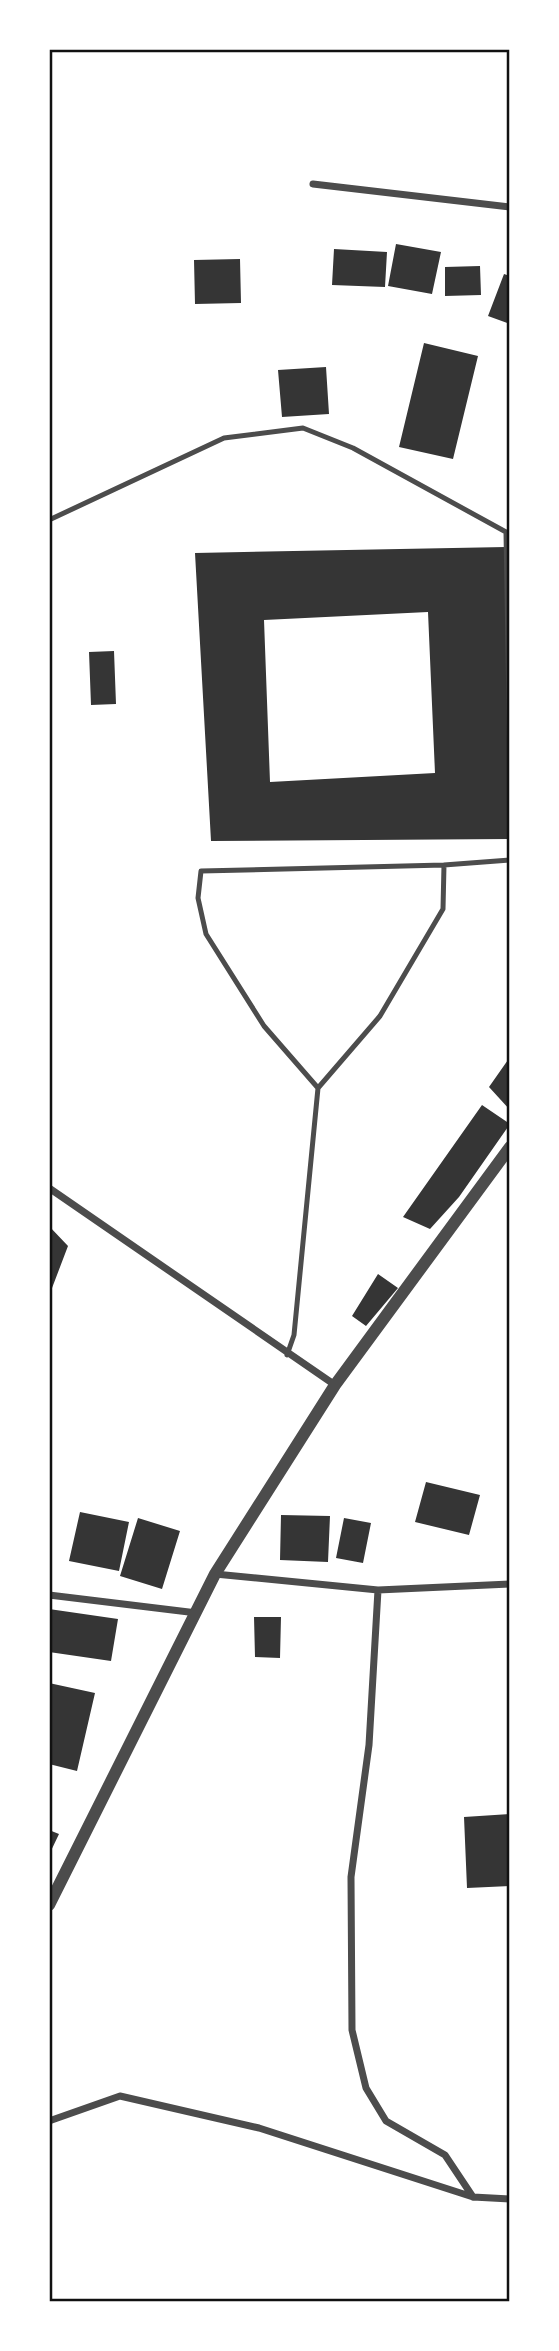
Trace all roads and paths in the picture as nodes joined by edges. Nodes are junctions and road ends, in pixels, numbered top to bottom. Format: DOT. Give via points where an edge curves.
graph roads {
  1 [pos="313,184"];
  2 [pos="510,207"];
  3 [pos="49,520"];
  4 [pos="508,533"];
  5 [pos="510,769"];
  6 [pos="510,860"];
  7 [pos="444,864"];
  8 [pos="318,1088"];
  9 [pos="510,1147"];
  10 [pos="49,1188"];
  11 [pos="288,1355"];
  12 [pos="335,1385"];
  13 [pos="215,1574"];
  14 [pos="510,1584"];
  15 [pos="378,1590"];
  16 [pos="49,1595"];
  17 [pos="197,1614"];
  18 [pos="49,1905"];
  19 [pos="49,2121"];
  20 [pos="473,2197"];
  21 [pos="510,2199"];
  1 -- 2 [label="street"];
  3 -- 4 [label="lane" via="224,438 303,428 353,449"];
  4 -- 5 [label="lane"];
  6 -- 7 [label="lane"];
  7 -- 8 [label="lane" via="443,909 380,1016"];
  7 -- 8 [label="lane" via="201,871 198,898 206,934 264,1026"];
  8 -- 11 [label="lane" via="294,1335"];
  9 -- 12 [label="street"];
  10 -- 11 [label="street"];
  11 -- 12 [label="street"];
  12 -- 13 [label="street"];
  13 -- 15 [label="street"];
  13 -- 17 [label="street"];
  14 -- 15 [label="street"];
  15 -- 20 [label="street" via="369,1745 351,1877 352,2030 366,2088 386,2121 445,2155"];
  16 -- 17 [label="street"];
  17 -- 18 [label="street"];
  19 -- 20 [label="street" via="120,2096 259,2128"];
  20 -- 21 [label="street"];
}
